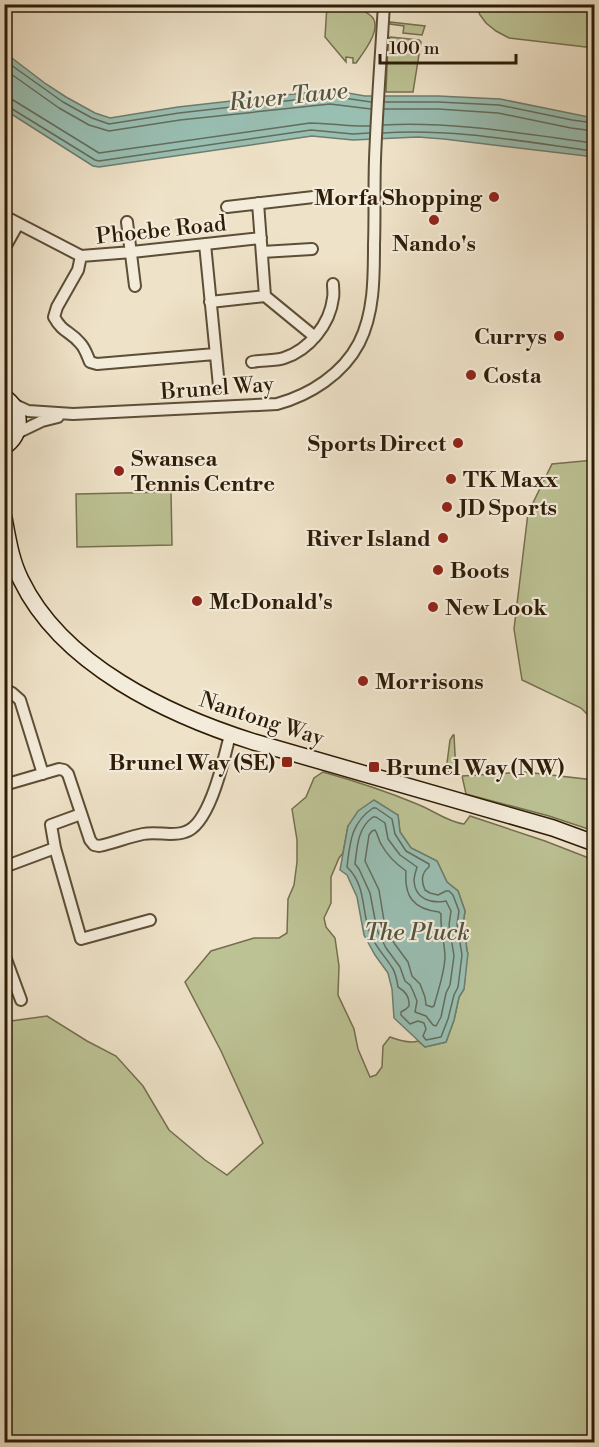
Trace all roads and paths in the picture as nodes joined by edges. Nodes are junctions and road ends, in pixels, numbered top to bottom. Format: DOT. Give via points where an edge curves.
graph roads {
  1 [pos="384,4"];
  2 [pos="322,196"];
  3 [pos="258,203"];
  4 [pos="227,207"];
  5 [pos="4,216"];
  6 [pos="127,222"];
  7 [pos="18,224"];
  8 [pos="261,238"];
  9 [pos="205,244"];
  10 [pos="4,249"];
  11 [pos="312,249"];
  12 [pos="132,252"];
  13 [pos="262,252"];
  14 [pos="81,256"];
  15 [pos="333,284"];
  16 [pos="135,286"];
  17 [pos="266,296"];
  18 [pos="210,302"];
  19 [pos="315,337"];
  20 [pos="216,354"];
  21 [pos="252,362"];
  22 [pos="219,386"];
  23 [pos="7,398"];
  24 [pos="73,414"];
  25 [pos="10,441"];
  26 [pos="4,458"];
  27 [pos="4,518"];
  28 [pos="4,689"];
  29 [pos="230,735"];
  30 [pos="43,774"];
  31 [pos="4,785"];
  32 [pos="81,814"];
  33 [pos="594,843"];
  34 [pos="55,848"];
  35 [pos="4,867"];
  36 [pos="150,920"];
  37 [pos="4,954"];
  38 [pos="21,1000"];
  1 -- 24 [label="street, Brunel Way" via="375,160 374,275 367,325 348,361 319,386 277,404"];
  2 -- 3 [label="street"];
  3 -- 4 [label="street"];
  3 -- 8 [label="street"];
  5 -- 7 [label="street, Phoebe Road"];
  6 -- 12 [label="street"];
  7 -- 10 [label="street"];
  7 -- 14 [label="street, Phoebe Road"];
  8 -- 9 [label="street, Phoebe Road"];
  8 -- 13 [label="street"];
  9 -- 12 [label="street, Phoebe Road"];
  9 -- 18 [label="street"];
  11 -- 13 [label="street"];
  12 -- 14 [label="street, Phoebe Road"];
  12 -- 16 [label="street"];
  13 -- 17 [label="street"];
  14 -- 20 [label="street" via="54,317 60,328 84,348 90,362"];
  15 -- 19 [label="street" via="328,315"];
  17 -- 18 [label="street"];
  17 -- 19 [label="street"];
  18 -- 20 [label="street"];
  19 -- 21 [label="street" via="284,358"];
  20 -- 22 [label="street"];
  23 -- 24 [label="street, Brunel Way" via="28,411"];
  23 -- 25 [label="street" via="19,418 19,428"];
  24 -- 25 [label="street, Brunel Way" via="42,420"];
  25 -- 26 [label="street"];
  27 -- 29 [label="street, Nantong Way" via="20,579 40,613 63,637 98,667 140,694"];
  28 -- 30 [label="street" via="20,700"];
  29 -- 32 [label="street" via="216,786 205,812 190,830 176,834 145,833 99,846 90,840"];
  29 -- 33 [label="street, Nantong Way"];
  30 -- 31 [label="street"];
  30 -- 32 [label="street" via="59,769 68,774"];
  32 -- 34 [label="street" via="51,825"];
  34 -- 35 [label="street"];
  34 -- 36 [label="street" via="81,939"];
  37 -- 38 [label="street"];
}
